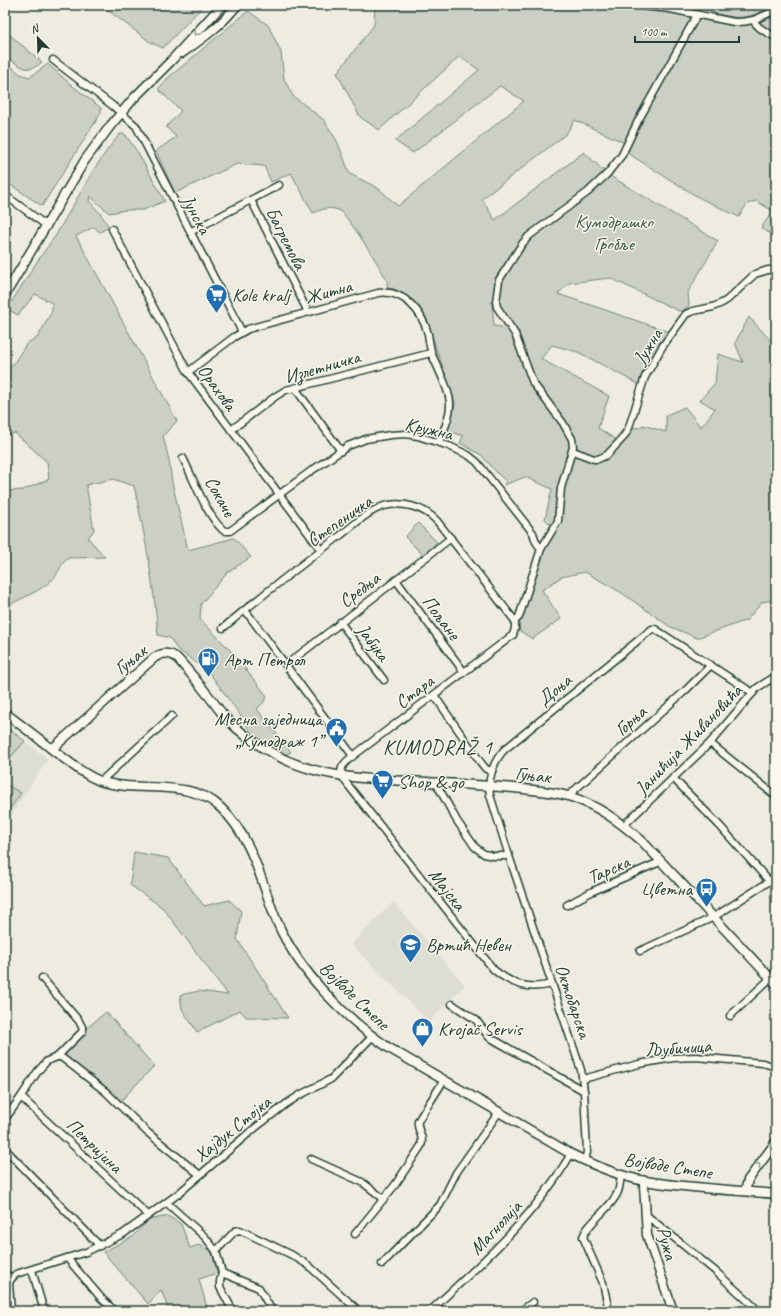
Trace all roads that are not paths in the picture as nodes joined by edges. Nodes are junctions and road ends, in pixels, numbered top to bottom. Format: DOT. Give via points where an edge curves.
graph roads {
  1 [pos="222,5"];
  2 [pos="633,5"];
  3 [pos="237,7"];
  4 [pos="776,10"];
  5 [pos="698,15"];
  6 [pos="754,21"];
  7 [pos="776,37"];
  8 [pos="53,60"];
  9 [pos="170,62"];
  10 [pos="121,113"];
  11 [pos="279,185"];
  12 [pos="5,195"];
  13 [pos="251,200"];
  14 [pos="47,226"];
  15 [pos="112,229"];
  16 [pos="190,232"];
  17 [pos="776,270"];
  18 [pos="5,296"];
  19 [pos="308,312"];
  20 [pos="242,332"];
  21 [pos="431,353"];
  22 [pos="188,372"];
  23 [pos="295,388"];
  24 [pos="231,430"];
  25 [pos="439,442"];
  26 [pos="341,451"];
  27 [pos="573,451"];
  28 [pos="183,458"];
  29 [pos="280,495"];
  30 [pos="451,538"];
  31 [pos="541,549"];
  32 [pos="321,550"];
  33 [pos="396,580"];
  34 [pos="245,610"];
  35 [pos="515,620"];
  36 [pos="340,622"];
  37 [pos="223,628"];
  38 [pos="286,665"];
  39 [pos="711,665"];
  40 [pos="464,672"];
  41 [pos="776,676"];
  42 [pos="384,680"];
  43 [pos="753,693"];
  44 [pos="434,695"];
  45 [pos="5,712"];
  46 [pos="172,716"];
  47 [pos="710,743"];
  48 [pos="52,749"];
  49 [pos="353,756"];
  50 [pos="492,771"];
  51 [pos="341,776"];
  52 [pos="673,778"];
  53 [pos="100,781"];
  54 [pos="436,783"];
  55 [pos="490,786"];
  56 [pos="568,796"];
  57 [pos="776,796"];
  58 [pos="624,825"];
  59 [pos="509,856"];
  60 [pos="662,861"];
  61 [pos="776,877"];
  62 [pos="769,881"];
  63 [pos="567,905"];
  64 [pos="714,917"];
  65 [pos="640,951"];
  66 [pos="42,978"];
  67 [pos="774,978"];
  68 [pos="552,984"];
  69 [pos="452,1004"];
  70 [pos="730,1016"];
  71 [pos="372,1037"];
  72 [pos="57,1057"];
  73 [pos="776,1067"];
  74 [pos="583,1079"];
  75 [pos="444,1080"];
  76 [pos="584,1091"];
  77 [pos="22,1097"];
  78 [pos="499,1112"];
  79 [pos="5,1119"];
  80 [pos="776,1142"];
  81 [pos="5,1149"];
  82 [pos="571,1154"];
  83 [pos="311,1159"];
  84 [pos="585,1161"];
  85 [pos="200,1175"];
  86 [pos="621,1175"];
  87 [pos="646,1181"];
  88 [pos="745,1191"];
  89 [pos="776,1194"];
  90 [pos="384,1199"];
  91 [pos="167,1203"];
  92 [pos="645,1214"];
  93 [pos="148,1216"];
  94 [pos="355,1234"];
  95 [pos="100,1246"];
  96 [pos="216,1251"];
  97 [pos="67,1258"];
  98 [pos="382,1264"];
  99 [pos="32,1270"];
  100 [pos="5,1273"];
  101 [pos="222,1273"];
  102 [pos="11,1279"];
  103 [pos="533,1302"];
  104 [pos="433,1310"];
  105 [pos="11,1311"];
  106 [pos="44,1311"];
  107 [pos="115,1311"];
  108 [pos="233,1311"];
  109 [pos="272,1311"];
  110 [pos="359,1311"];
  111 [pos="521,1311"];
  112 [pos="609,1311"];
  113 [pos="673,1311"];
  114 [pos="759,1311"];
  1 -- 9 [label="street, one-way"];
  2 -- 5 [label="street"];
  3 -- 9 [label="street" via="201,40"];
  4 -- 6 [label="street"];
  5 -- 6 [label="street" via="734,22"];
  5 -- 27 [label="street" via="638,121 622,155 588,192 522,244 499,280 496,302 515,334 533,384 570,434"];
  6 -- 7 [label="street" via="761,29"];
  8 -- 10 [label="street, Јунска"];
  9 -- 10 [label="street"];
  10 -- 14 [label="street" via="85,160"];
  10 -- 16 [label="street, Јунска" via="138,130"];
  11 -- 13 [label="street"];
  12 -- 14 [label="street"];
  13 -- 16 [label="street"];
  13 -- 19 [label="street, Багремова"];
  14 -- 18 [label="street"];
  15 -- 22 [label="street, Орахова"];
  16 -- 20 [label="street, Јунска"];
  17 -- 27 [label="street, Јужна" via="755,274 722,303 686,314 662,347 645,377 628,430 622,439 607,455 598,459"];
  19 -- 20 [label="street, Житна"];
  19 -- 21 [label="street, Житна" via="390,292 407,301 418,312 426,329"];
  20 -- 22 [label="street, Житна"];
  21 -- 23 [label="street, Излетничка"];
  21 -- 25 [label="street, Житна" via="450,400 448,419"];
  22 -- 24 [label="street, Орахова"];
  23 -- 24 [label="street, Излетничка" via="276,396"];
  23 -- 26 [label="street"];
  24 -- 29 [label="street, Орахова"];
  25 -- 26 [label="street, Кружна" via="412,435 397,435 366,439"];
  25 -- 31 [label="street, Кружна" via="477,462 533,533"];
  26 -- 29 [label="street, Кружна"];
  27 -- 31 [label="street" via="561,488 558,521"];
  28 -- 29 [label="street, Сокаче" via="209,513 224,531 230,530"];
  29 -- 32 [label="street, Орахова"];
  30 -- 32 [label="street, Степеничка" via="427,512 406,505 391,505 378,508 367,515"];
  30 -- 33 [label="street, Средња"];
  30 -- 35 [label="street, Степеничка"];
  31 -- 35 [label="street" via="519,617"];
  32 -- 34 [label="street, Степеничка"];
  33 -- 36 [label="street, Средња"];
  33 -- 40 [label="street, Пољане"];
  34 -- 37 [label="street, Степеничка"];
  34 -- 38 [label="street"];
  35 -- 40 [label="street, Стара" via="515,631 512,636"];
  36 -- 38 [label="street, Средња"];
  36 -- 42 [label="street, Јабука"];
  38 -- 49 [label="street"];
  39 -- 43 [label="street"];
  39 -- 50 [label="street, Доња" via="655,629 650,631 504,750"];
  39 -- 56 [label="street, Горња"];
  40 -- 44 [label="street, Стара"];
  41 -- 43 [label="street, Јанићија Живановића"];
  43 -- 47 [label="street, Јанићија Живановића"];
  44 -- 49 [label="street, Стара"];
  44 -- 50 [label="street, Гуњак" via="484,767"];
  45 -- 48 [label="street, Војводе Степе"];
  46 -- 53 [label="street"];
  47 -- 52 [label="street, Јанићија Живановића"];
  47 -- 57 [label="street"];
  48 -- 51 [label="street, Гуњак" via="154,658 168,653 178,659 224,716 247,737 295,764"];
  48 -- 53 [label="street, Војводе Степе" via="85,774"];
  49 -- 51 [label="street, Стара" via="342,766"];
  50 -- 55 [label="street, Доња"];
  51 -- 54 [label="street, Гуњак"];
  51 -- 68 [label="street, Мајска" via="494,970 517,984 540,987"];
  52 -- 58 [label="street, Јанићија Живановића"];
  52 -- 62 [label="street"];
  53 -- 71 [label="street, Војводе Степе" via="193,791 208,797 222,808 247,842 278,923 296,956 328,995"];
  54 -- 55 [label="street, Гуњак"];
  54 -- 59 [label="street" via="475,847 484,854"];
  55 -- 56 [label="street, Гуњак" via="540,790"];
  55 -- 59 [label="street, Октобарска" via="490,795"];
  56 -- 58 [label="street, Гуњак" via="586,802"];
  58 -- 60 [label="street, Гуњак"];
  59 -- 68 [label="street, Октобарска"];
  60 -- 63 [label="street, Тарска"];
  60 -- 64 [label="street, Гуњак"];
  61 -- 62 [label="street"];
  62 -- 64 [label="street"];
  64 -- 65 [label="street"];
  64 -- 67 [label="street, Гуњак"];
  66 -- 72 [label="street" via="83,1029"];
  67 -- 70 [label="street"];
  68 -- 74 [label="street, Октобарска"];
  69 -- 76 [label="street" via="476,1020 489,1037"];
  71 -- 75 [label="street, Војводе Степе"];
  71 -- 85 [label="street, Хајдук Стојка" via="331,1079 286,1104"];
  72 -- 77 [label="street" via="42,1065"];
  72 -- 85 [label="street, Хајдук Стојка" via="61,1057 106,1092 147,1132"];
  73 -- 74 [label="street, Љубичица" via="696,1056 639,1064"];
  74 -- 76 [label="street, Октобарска"];
  75 -- 78 [label="street, Војводе Степе"];
  75 -- 90 [label="street" via="418,1121 423,1139 421,1146"];
  76 -- 84 [label="street, Октобарска" via="587,1152"];
  77 -- 79 [label="street"];
  77 -- 93 [label="street, Петријина"];
  78 -- 82 [label="street, Војводе Степе"];
  78 -- 98 [label="street" via="456,1173 440,1205"];
  88 -- 80 [label="street, one-way" via="748,1180"];
  81 -- 95 [label="street"];
  82 -- 84 [label="street, Војводе Степе"];
  82 -- 104 [label="street, Магнолија" via="529,1213"];
  83 -- 90 [label="street" via="362,1182"];
  84 -- 86 [label="street, Војводе Степе"];
  85 -- 91 [label="street"];
  86 -- 87 [label="street, Војводе Степе"];
  86 -- 112 [label="street" via="615,1198 583,1237 603,1283"];
  87 -- 88 [label="street, Војводе Степе"];
  87 -- 92 [label="street, Ружа"];
  88 -- 89 [label="street, Војводе Степе"];
  90 -- 94 [label="street"];
  91 -- 93 [label="street"];
  91 -- 96 [label="street" via="205,1237"];
  92 -- 113 [label="street, Ружа" via="649,1242"];
  92 -- 114 [label="street"];
  93 -- 95 [label="street" via="123,1234"];
  95 -- 97 [label="street"];
  96 -- 101 [label="street"];
  96 -- 110 [label="street" via="233,1233 240,1230 304,1262"];
  97 -- 99 [label="street"];
  97 -- 107 [label="street"];
  99 -- 102 [label="street" via="16,1274"];
  99 -- 106 [label="street"];
  100 -- 102 [label="street"];
  101 -- 108 [label="street" via="220,1287"];
  101 -- 109 [label="street" via="259,1288"];
  102 -- 105 [label="street"];
  103 -- 111 [label="street"];
}
